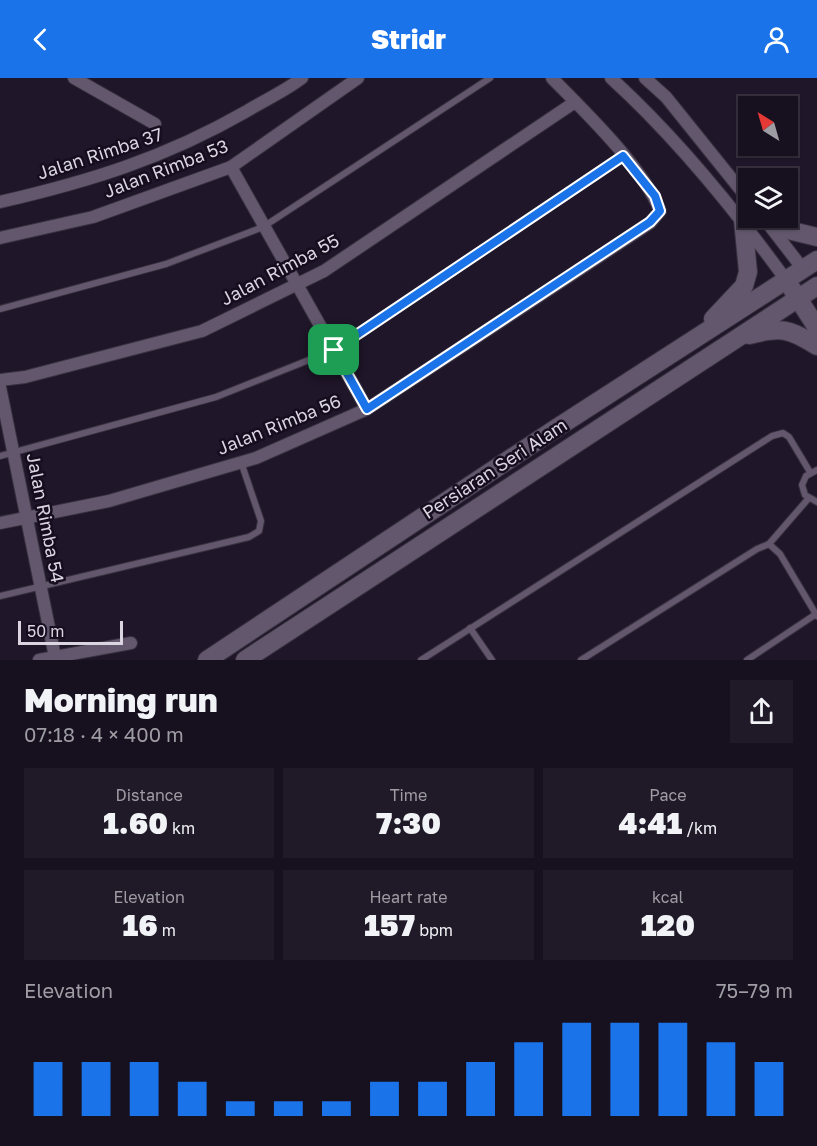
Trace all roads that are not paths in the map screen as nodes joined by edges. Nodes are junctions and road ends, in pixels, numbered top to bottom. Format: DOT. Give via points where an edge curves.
graph roads {
  1 [pos="74,78"];
  2 [pos="302,78"];
  3 [pos="358,78"];
  4 [pos="490,78"];
  5 [pos="552,78"];
  6 [pos="611,78"];
  7 [pos="645,78"];
  8 [pos="574,102"];
  9 [pos="154,124"];
  10 [pos="623,156"];
  11 [pos="231,167"];
  12 [pos="738,187"];
  13 [pos="0,202"];
  14 [pos="738,215"];
  15 [pos="263,227"];
  16 [pos="743,228"];
  17 [pos="748,228"];
  18 [pos="773,228"];
  19 [pos="785,228"];
  20 [pos="817,237"];
  21 [pos="0,238"];
  22 [pos="810,264"];
  23 [pos="786,280"];
  24 [pos="296,285"];
  25 [pos="816,288"];
  26 [pos="798,298"];
  27 [pos="0,309"];
  28 [pos="817,328"];
  29 [pos="736,338"];
  30 [pos="693,340"];
  31 [pos="817,346"];
  32 [pos="334,350"];
  33 [pos="0,380"];
  34 [pos="0,387"];
  35 [pos="367,409"];
  36 [pos="14,454"];
  37 [pos="0,456"];
  38 [pos="242,462"];
  39 [pos="817,470"];
  40 [pos="810,472"];
  41 [pos="808,499"];
  42 [pos="817,502"];
  43 [pos="26,517"];
  44 [pos="0,523"];
  45 [pos="769,544"];
  46 [pos="40,587"];
  47 [pos="0,596"];
  48 [pos="817,615"];
  49 [pos="470,628"];
  50 [pos="132,643"];
  51 [pos="55,657"];
  52 [pos="39,660"];
  53 [pos="207,660"];
  54 [pos="245,660"];
  55 [pos="421,660"];
  56 [pos="492,660"];
  57 [pos="581,660"];
  58 [pos="747,660"];
  1 -- 9 [label="street"];
  2 -- 13 [label="street, Jalan Rimba 37" via="184,145 130,167"];
  3 -- 11 [label="street, Jalan Rimba 53"];
  4 -- 15 [label="lane"];
  5 -- 8 [label="street"];
  6 -- 14 [label="street" via="650,114"];
  7 -- 12 [label="street" via="666,97"];
  8 -- 10 [label="street"];
  8 -- 24 [label="street, Jalan Rimba 55" via="324,272"];
  10 -- 32 [label="lane"];
  10 -- 35 [label="street, Jalan Rimba 56" via="655,196 660,211 650,222"];
  11 -- 15 [label="street"];
  11 -- 21 [label="street, Jalan Rimba 53" via="93,217"];
  15 -- 24 [label="street"];
  15 -- 27 [label="lane" via="166,264"];
  16 -- 30 [label="street" via="748,272 744,286"];
  17 -- 23 [label="street"];
  18 -- 22 [label="street, Persiaran Seri Alam"];
  19 -- 20 [label="street"];
  22 -- 23 [label="street, Persiaran Seri Alam"];
  22 -- 25 [label="street, Persiaran Seri Alam"];
  23 -- 26 [label="street"];
  23 -- 30 [label="street, Persiaran Seri Alam"];
  24 -- 32 [label="street"];
  24 -- 33 [label="street, Jalan Rimba 55" via="202,331"];
  25 -- 26 [label="street, Persiaran Seri Alam"];
  26 -- 28 [label="street"];
  26 -- 29 [label="street, Persiaran Seri Alam"];
  29 -- 31 [label="street" via="772,329 789,330"];
  29 -- 54 [label="street, Persiaran Seri Alam"];
  30 -- 53 [label="street, Persiaran Seri Alam"];
  32 -- 35 [label="street"];
  32 -- 36 [label="lane" via="216,397"];
  34 -- 36 [label="street, Jalan Rimba 54"];
  35 -- 38 [label="street, Jalan Rimba 56"];
  36 -- 37 [label="lane"];
  36 -- 43 [label="street, Jalan Rimba 54"];
  38 -- 43 [label="street, Jalan Rimba 56" via="109,501"];
  38 -- 46 [label="lane" via="261,521 259,531 249,537"];
  39 -- 40 [label="lane"];
  40 -- 41 [label="lane" via="802,485"];
  40 -- 49 [label="lane" via="789,437 783,433 772,436"];
  41 -- 42 [label="lane"];
  41 -- 45 [label="lane"];
  43 -- 44 [label="street, Jalan Rimba 56"];
  43 -- 46 [label="street, Jalan Rimba 54"];
  45 -- 48 [label="lane" via="780,554"];
  45 -- 57 [label="lane"];
  46 -- 47 [label="lane"];
  46 -- 51 [label="street, Jalan Rimba 54"];
  48 -- 58 [label="lane"];
  49 -- 55 [label="lane"];
  49 -- 56 [label="lane"];
  50 -- 51 [label="street"];
  51 -- 52 [label="street"];
}
